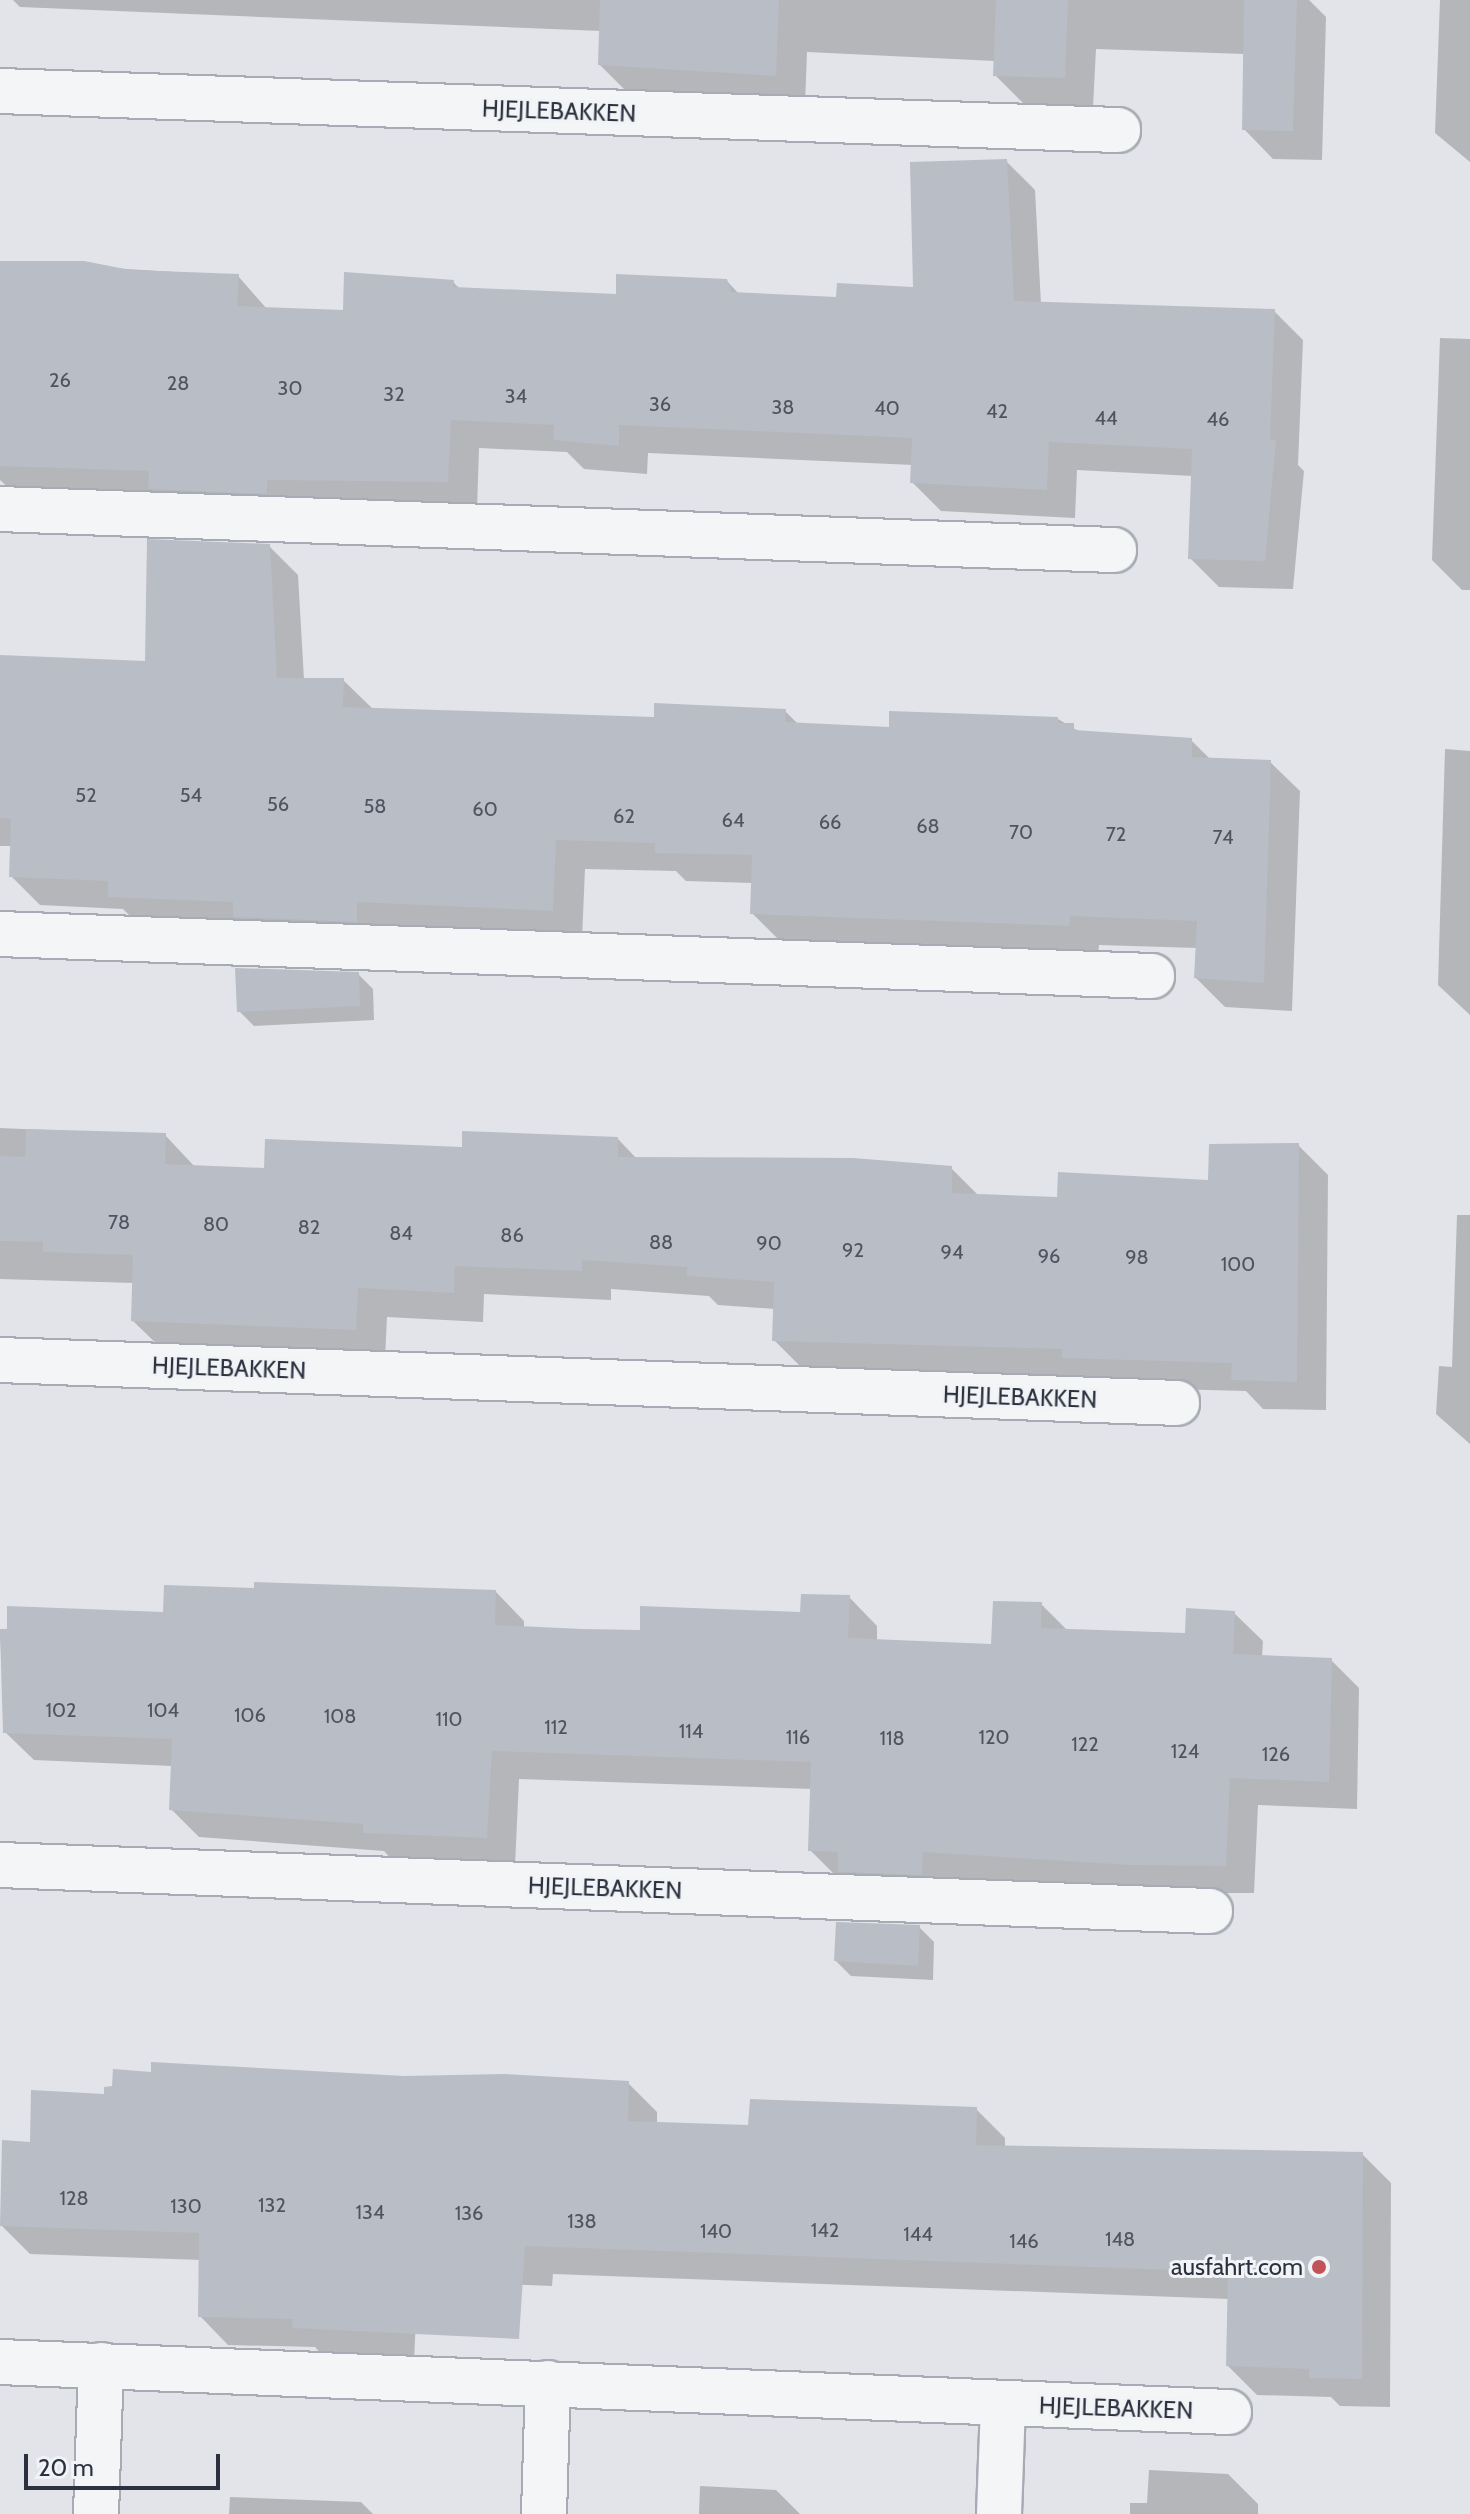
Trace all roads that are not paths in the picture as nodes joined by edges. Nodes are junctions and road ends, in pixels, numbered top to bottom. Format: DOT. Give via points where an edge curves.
graph roads {
  1 [pos="0,91"];
  2 [pos="1118,130"];
  3 [pos="0,509"];
  4 [pos="1114,550"];
  5 [pos="0,934"];
  6 [pos="1152,976"];
  7 [pos="0,1360"];
  8 [pos="1177,1403"];
  9 [pos="0,1865"];
  10 [pos="1210,1911"];
  11 [pos="0,2362"];
  12 [pos="101,2365"];
  13 [pos="548,2383"];
  14 [pos="1003,2403"];
  15 [pos="1229,2412"];
  16 [pos="96,2514"];
  17 [pos="544,2514"];
  18 [pos="999,2514"];
  1 -- 2 [label="street, HJEJLEBAKKEN"];
  3 -- 4 [label="street"];
  5 -- 6 [label="street"];
  7 -- 8 [label="street, HJEJLEBAKKEN"];
  9 -- 10 [label="street, HJEJLEBAKKEN"];
  11 -- 12 [label="street, HJEJLEBAKKEN"];
  12 -- 13 [label="street, HJEJLEBAKKEN"];
  12 -- 16 [label="street"];
  13 -- 14 [label="street, HJEJLEBAKKEN"];
  13 -- 17 [label="street"];
  14 -- 15 [label="street, HJEJLEBAKKEN"];
  14 -- 18 [label="street"];
}
